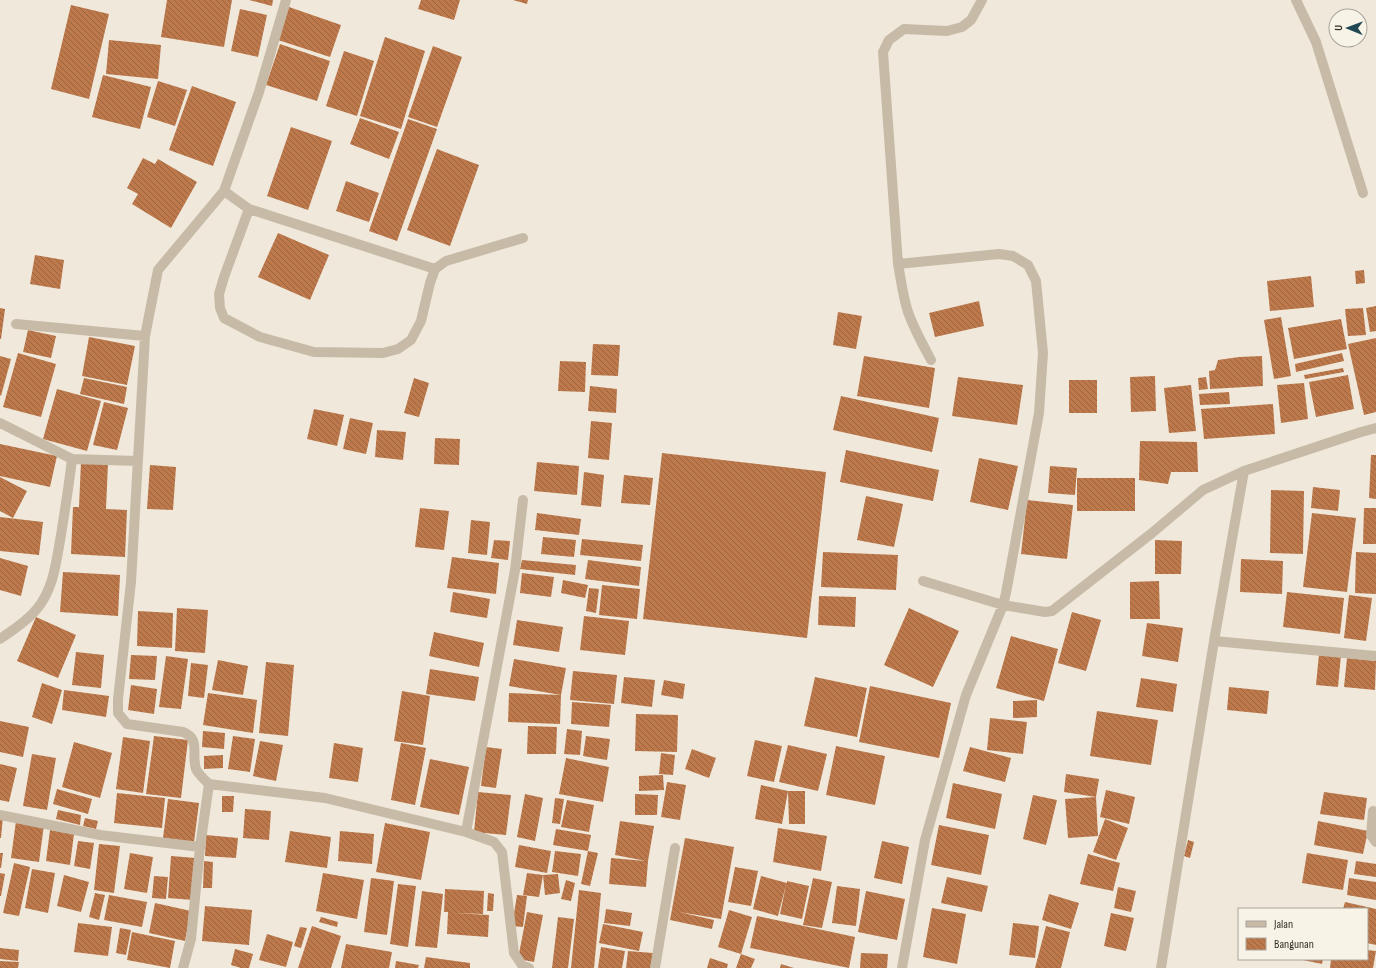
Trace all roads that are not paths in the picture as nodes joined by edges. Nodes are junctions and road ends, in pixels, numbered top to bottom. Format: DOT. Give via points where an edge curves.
graph roads {
  1 [pos="286,0"];
  2 [pos="982,0"];
  3 [pos="1296,0"];
  4 [pos="224,191"];
  5 [pos="1363,193"];
  6 [pos="249,209"];
  7 [pos="523,238"];
  8 [pos="898,264"];
  9 [pos="435,269"];
  10 [pos="16,324"];
  11 [pos="145,336"];
  12 [pos="931,360"];
  13 [pos="0,423"];
  14 [pos="1376,428"];
  15 [pos="72,459"];
  16 [pos="138,462"];
  17 [pos="1244,471"];
  18 [pos="524,500"];
  19 [pos="923,581"];
  20 [pos="1004,605"];
  21 [pos="0,639"];
  22 [pos="1214,641"];
  23 [pos="1376,656"];
  24 [pos="209,784"];
  25 [pos="1373,811"];
  26 [pos="0,815"];
  27 [pos="466,832"];
  28 [pos="1376,842"];
  29 [pos="200,847"];
  30 [pos="675,848"];
  31 [pos="522,967"];
  32 [pos="183,968"];
  33 [pos="655,968"];
  34 [pos="902,968"];
  35 [pos="1161,968"];
  1 -- 4 [label="street" via="259,92"];
  2 -- 8 [label="street" via="971,20 962,27 948,31 904,29 889,40 883,52"];
  3 -- 5 [label="street" via="1316,42"];
  4 -- 6 [label="street"];
  4 -- 11 [label="street" via="158,270"];
  6 -- 9 [label="street"];
  6 -- 9 [label="street" via="224,277 220,308 224,318 260,337 314,352 383,353 398,349 411,340 421,321"];
  7 -- 9 [label="street" via="446,261"];
  8 -- 12 [label="street" via="908,311"];
  8 -- 20 [label="street" via="999,254 1013,256 1028,265 1036,281 1043,353 1039,413"];
  10 -- 11 [label="street"];
  11 -- 16 [label="street"];
  13 -- 15 [label="street"];
  14 -- 17 [label="street"];
  15 -- 16 [label="street"];
  15 -- 21 [label="street" via="54,575 46,595 36,610"];
  16 -- 24 [label="street" via="131,582 118,713 127,724 191,735 194,741 196,770"];
  17 -- 20 [label="street" via="1203,490 1052,611"];
  17 -- 22 [label="street"];
  18 -- 27 [label="street" via="515,570"];
  19 -- 20 [label="street"];
  20 -- 34 [label="street" via="966,695 946,765 925,840"];
  22 -- 23 [label="street"];
  22 -- 35 [label="street"];
  24 -- 27 [label="street" via="325,798"];
  24 -- 29 [label="street"];
  25 -- 28 [label="street" via="1371,835"];
  26 -- 29 [label="street" via="100,835"];
  27 -- 31 [label="street" via="494,842 502,852 514,953"];
  29 -- 32 [label="street" via="191,939"];
  30 -- 33 [label="street"];
}
